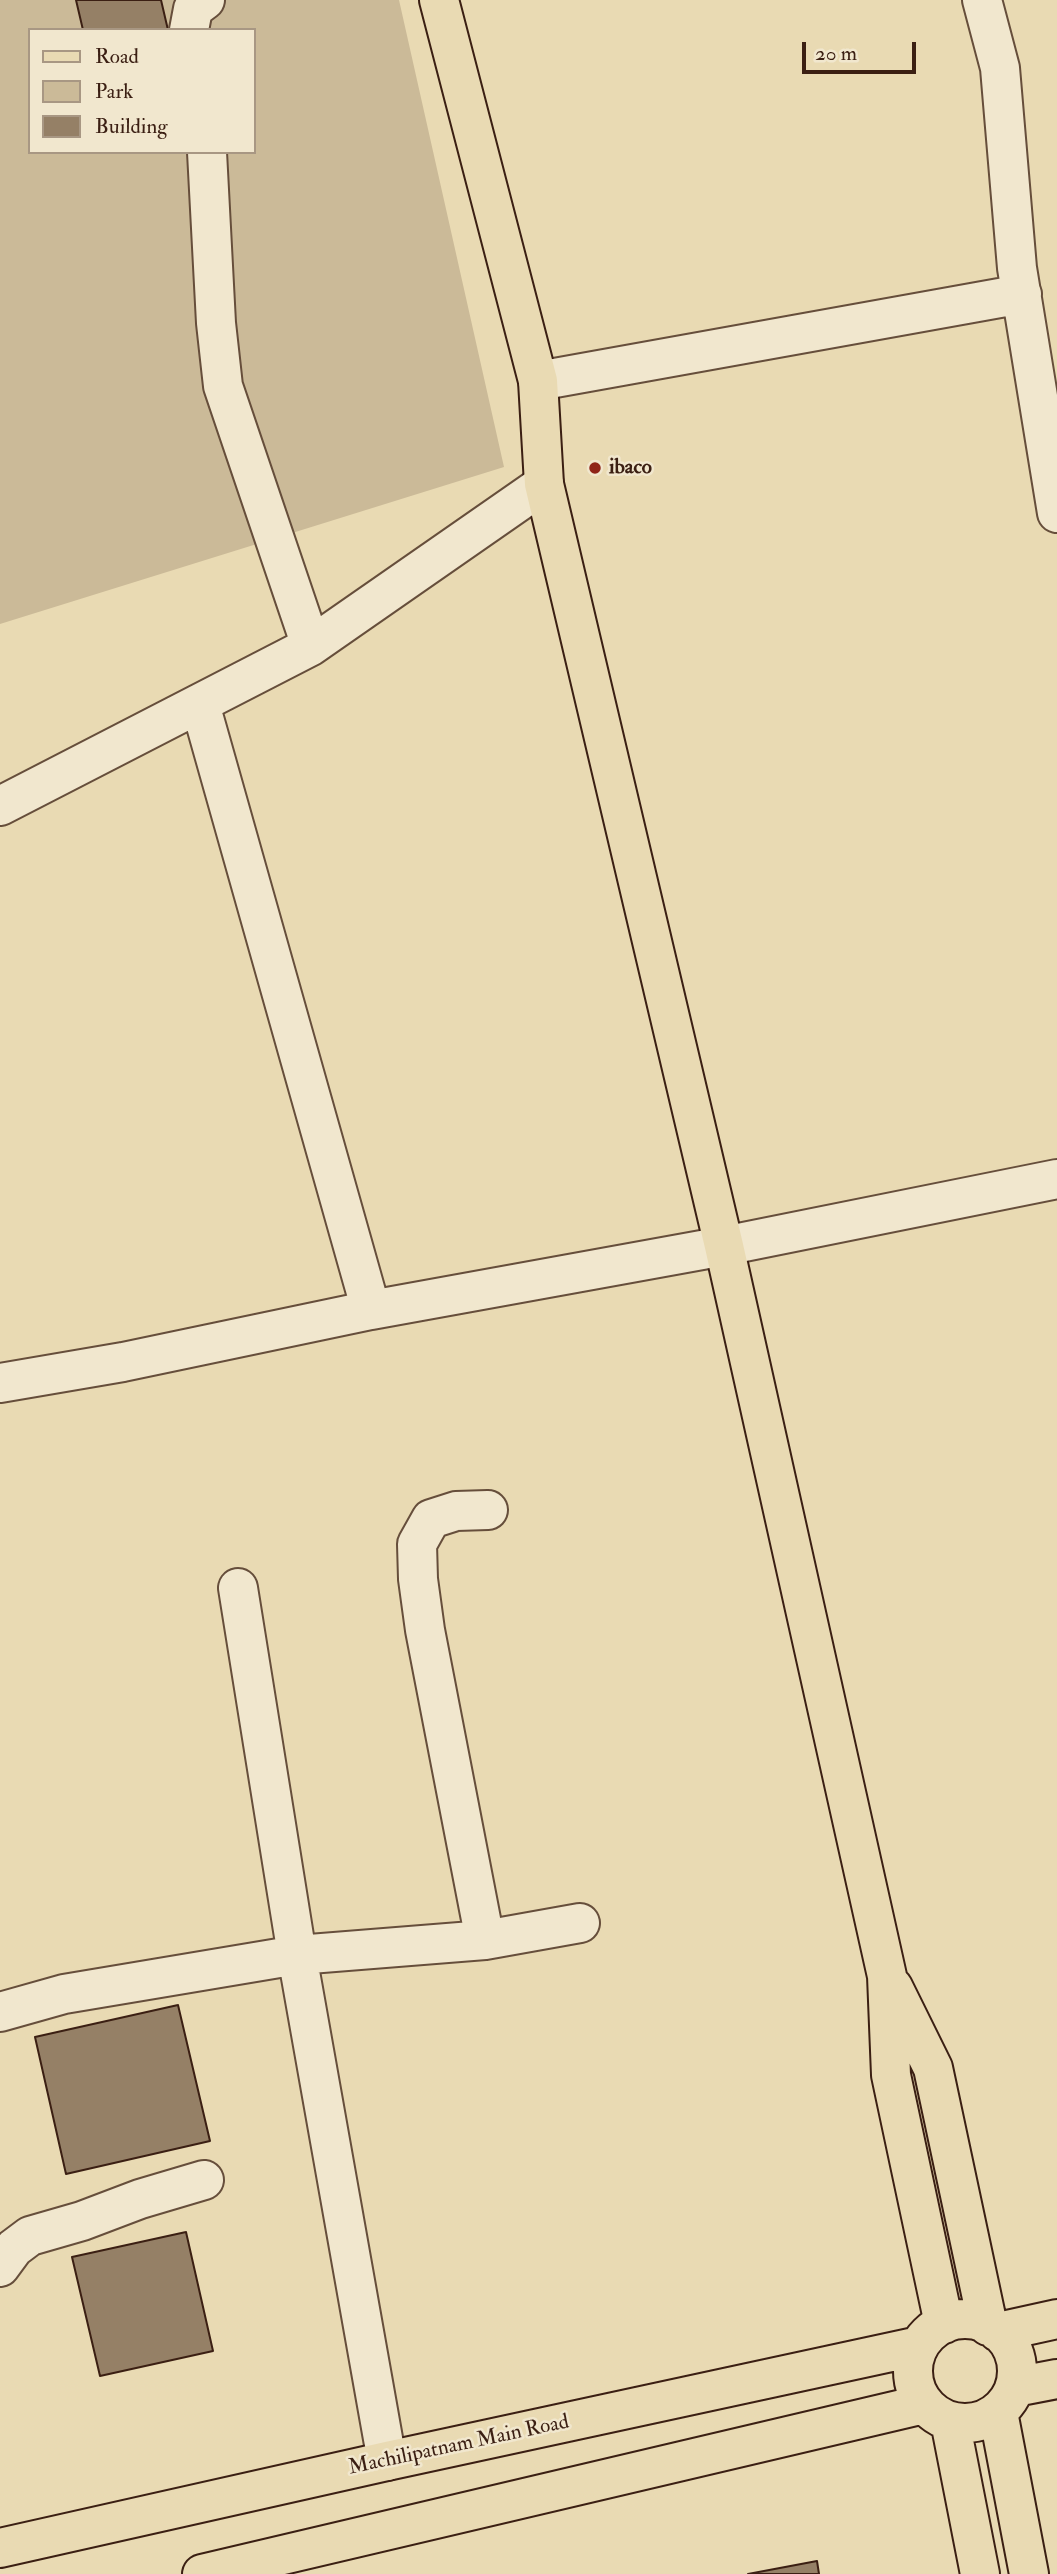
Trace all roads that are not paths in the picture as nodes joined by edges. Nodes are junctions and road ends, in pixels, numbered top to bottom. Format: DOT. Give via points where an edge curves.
graph roads {
  1 [pos="205,0"];
  2 [pos="439,0"];
  3 [pos="982,0"];
  4 [pos="188,28"];
  5 [pos="207,154"];
  6 [pos="1022,294"];
  7 [pos="538,381"];
  8 [pos="1050,422"];
  9 [pos="544,484"];
  10 [pos="1057,513"];
  11 [pos="311,646"];
  12 [pos="200,704"];
  13 [pos="0,806"];
  14 [pos="1057,1179"];
  15 [pos="724,1246"];
  16 [pos="371,1310"];
  17 [pos="0,1382"];
  18 [pos="488,1510"];
  19 [pos="238,1588"];
  20 [pos="580,1923"];
  21 [pos="485,1940"];
  22 [pos="297,1955"];
  23 [pos="887,1976"];
  24 [pos="0,2012"];
  25 [pos="204,2180"];
  26 [pos="0,2267"];
  27 [pos="1057,2319"];
  28 [pos="993,2329"];
  29 [pos="932,2335"];
  30 [pos="1057,2379"];
  31 [pos="1007,2400"];
  32 [pos="937,2413"];
  33 [pos="387,2461"];
  34 [pos="0,2548"];
  35 [pos="202,2574"];
  36 [pos="980,2574"];
  37 [pos="1029,2574"];
  1 -- 4 [label="street" via="193,9"];
  2 -- 7 [label="main road"];
  3 -- 6 [label="street" via="1000,68"];
  5 -- 11 [label="street" via="223,386"];
  6 -- 7 [label="street"];
  6 -- 8 [label="street"];
  7 -- 9 [label="main road"];
  8 -- 10 [label="street"];
  9 -- 11 [label="street"];
  9 -- 15 [label="main road"];
  11 -- 12 [label="street"];
  12 -- 13 [label="street"];
  12 -- 16 [label="street"];
  14 -- 15 [label="street"];
  15 -- 16 [label="street"];
  15 -- 23 [label="main road"];
  16 -- 17 [label="street" via="123,1362"];
  18 -- 21 [label="street" via="456,1511 431,1519 418,1544 425,1630"];
  19 -- 22 [label="street"];
  20 -- 21 [label="street"];
  21 -- 22 [label="street"];
  22 -- 24 [label="street" via="64,1994"];
  22 -- 33 [label="street"];
  23 -- 28 [label="main road" via="933,2068"];
  23 -- 29 [label="main road" via="891,2075"];
  25 -- 26 [label="street" via="30,2236"];
  27 -- 28 [label="main road"];
  28 -- 29 [label="main road" via="967,2319"];
  28 -- 31 [label="main road" via="1009,2343 1015,2357 1017,2372"];
  29 -- 32 [label="main road" via="914,2360 913,2376 916,2391"];
  29 -- 33 [label="main road, Machilipatnam Main Road"];
  30 -- 31 [label="main road"];
  31 -- 32 [label="main road" via="983,2421 966,2423"];
  31 -- 37 [label="main road"];
  32 -- 35 [label="main road"];
  32 -- 36 [label="main road"];
  33 -- 34 [label="main road, Machilipatnam Main Road"];
}
